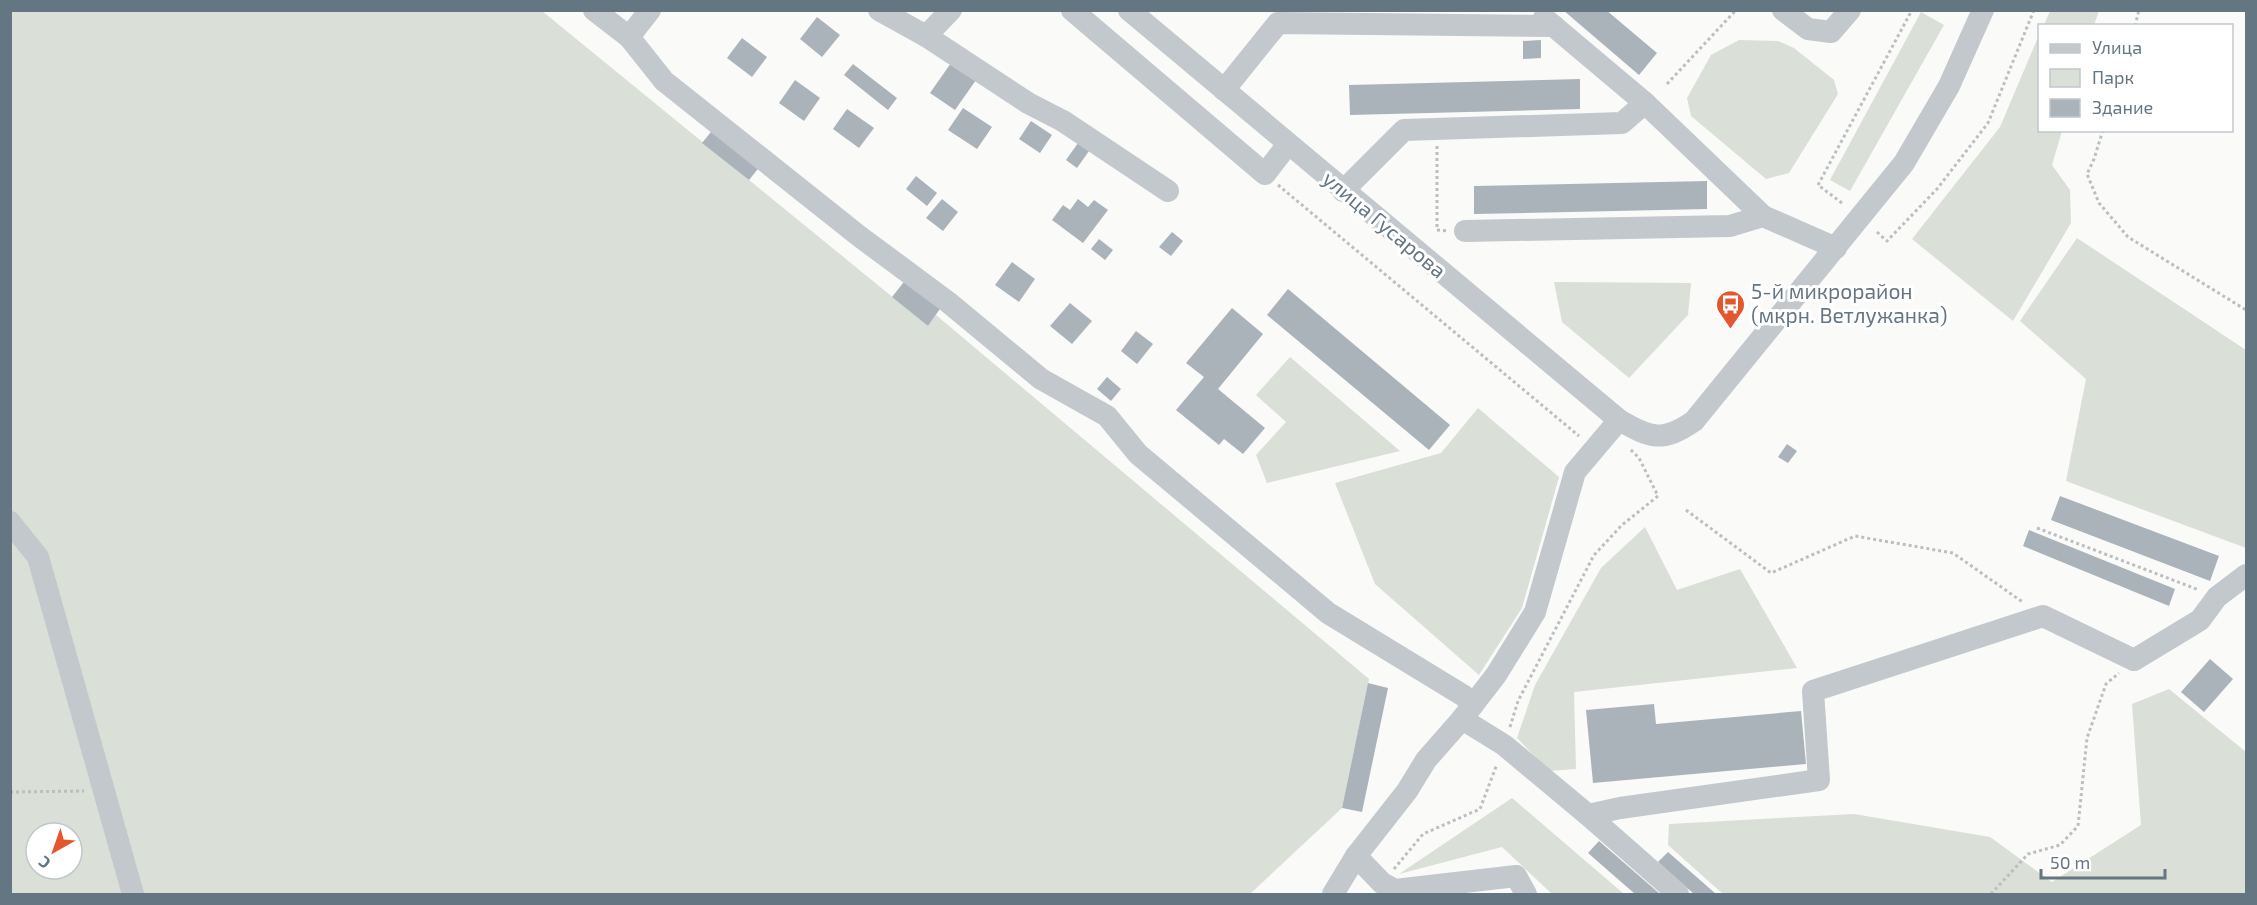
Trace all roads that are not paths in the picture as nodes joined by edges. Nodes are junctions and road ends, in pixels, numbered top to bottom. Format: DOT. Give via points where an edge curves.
graph roads {
  1 [pos="594,10"];
  2 [pos="650,10"];
  3 [pos="879,10"];
  4 [pos="951,10"];
  5 [pos="1072,10"];
  6 [pos="1128,10"];
  7 [pos="1535,10"];
  8 [pos="1784,10"];
  9 [pos="1850,10"];
  10 [pos="1981,11"];
  11 [pos="1554,26"];
  12 [pos="926,36"];
  13 [pos="629,37"];
  14 [pos="1224,90"];
  15 [pos="1645,103"];
  16 [pos="1288,144"];
  17 [pos="1168,191"];
  18 [pos="1343,191"];
  19 [pos="1763,216"];
  20 [pos="1465,231"];
  21 [pos="1836,248"];
  22 [pos="1615,426"];
  23 [pos="10,522"];
  24 [pos="2247,575"];
  25 [pos="1467,712"];
  26 [pos="1588,815"];
  27 [pos="1356,856"];
  28 [pos="133,894"];
  29 [pos="1333,894"];
  30 [pos="1526,894"];
  31 [pos="1678,894"];
  1 -- 13 [label="street"];
  2 -- 13 [label="street"];
  3 -- 12 [label="street"];
  4 -- 12 [label="street"];
  5 -- 16 [label="street" via="1265,174"];
  6 -- 14 [label="street, улица Гусарова"];
  7 -- 11 [label="street"];
  8 -- 9 [label="street" via="1808,29 1831,32"];
  10 -- 21 [label="street" via="1949,86 1904,163"];
  11 -- 14 [label="street" via="1278,23"];
  11 -- 15 [label="street"];
  12 -- 17 [label="street"];
  13 -- 25 [label="street" via="664,81 948,302 1041,380 1107,416 1138,454 1328,613 1464,696"];
  14 -- 16 [label="street, улица Гусарова"];
  15 -- 18 [label="street" via="1622,123 1404,130"];
  15 -- 19 [label="street"];
  16 -- 18 [label="street, улица Гусарова"];
  18 -- 22 [label="street, улица Гусарова"];
  19 -- 20 [label="street" via="1730,226"];
  19 -- 21 [label="street"];
  21 -- 22 [label="street, улица Гусарова" via="1694,422 1663,436"];
  22 -- 25 [label="street" via="1575,472 1535,612 1496,675"];
  23 -- 28 [label="street" via="38,557"];
  24 -- 26 [label="street" via="2217,597 2200,620 2134,660 2043,616 1813,691 1819,780"];
  25 -- 26 [label="street"];
  25 -- 27 [label="street" via="1426,760"];
  26 -- 31 [label="street"];
  27 -- 29 [label="street"];
  27 -- 30 [label="street" via="1382,884 1395,890 1516,876"];
}
